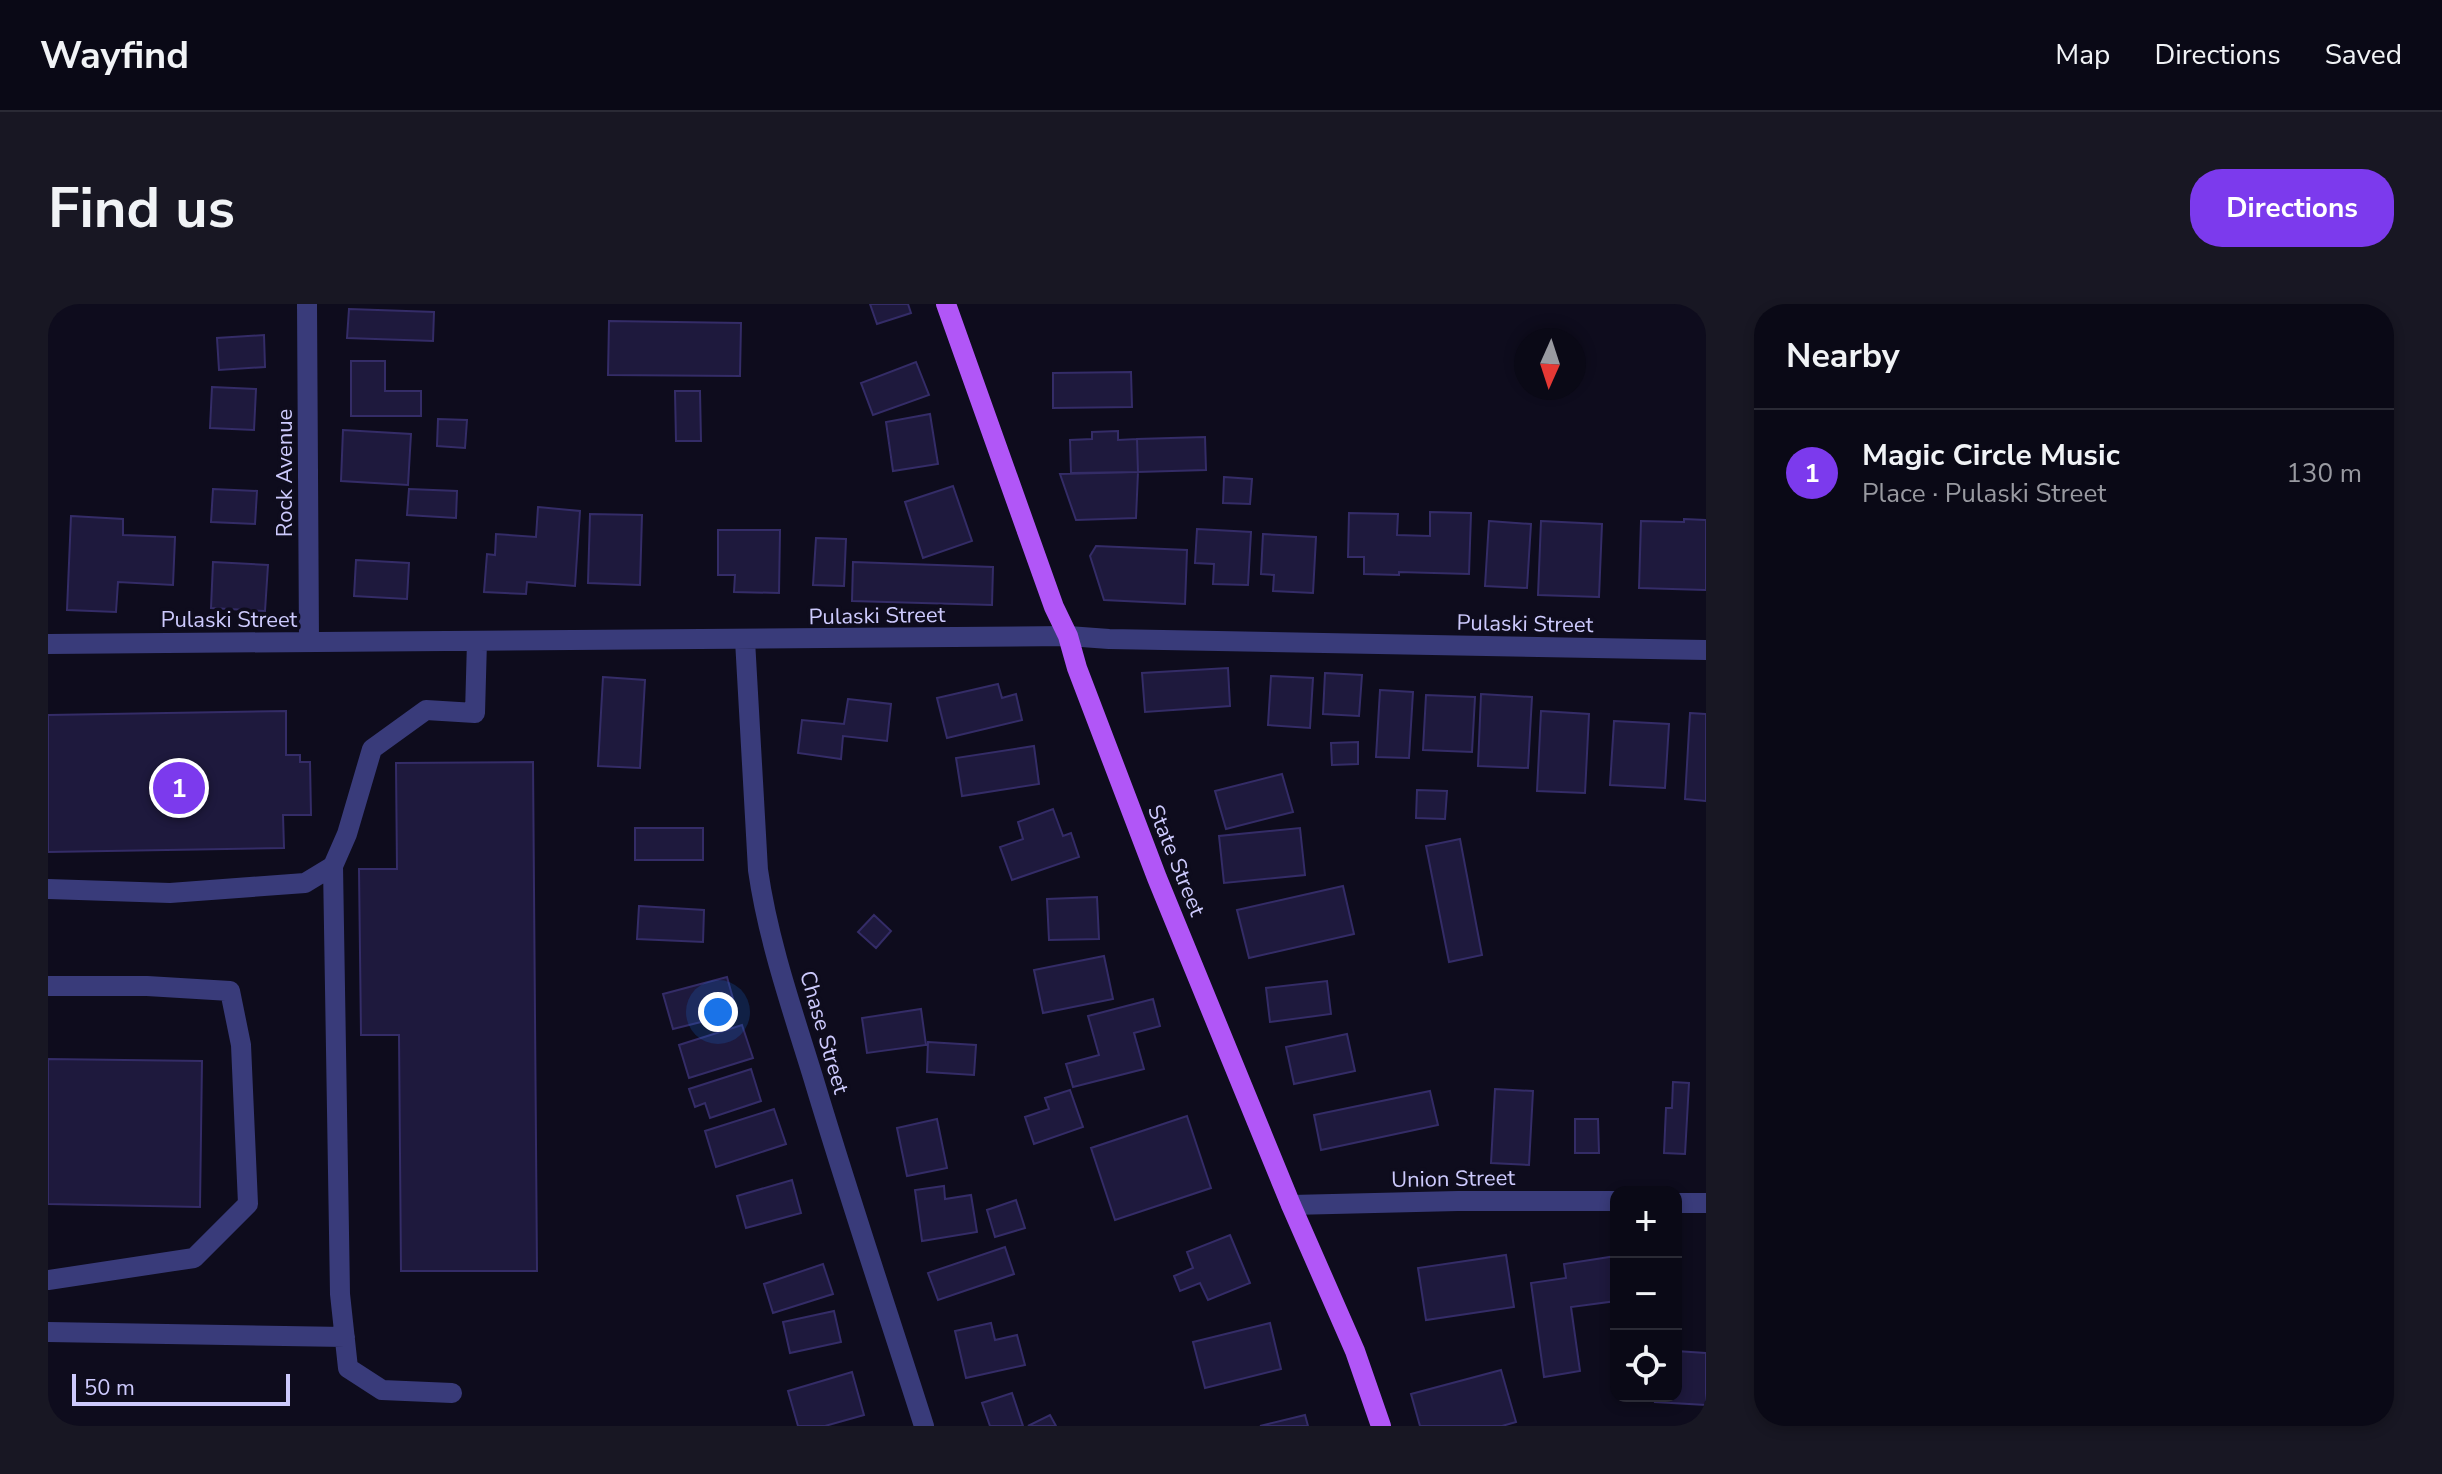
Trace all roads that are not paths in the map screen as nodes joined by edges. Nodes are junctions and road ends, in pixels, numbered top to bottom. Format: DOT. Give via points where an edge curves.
graph roads {
  1 [pos="307,304"];
  2 [pos="946,304"];
  3 [pos="1068,636"];
  4 [pos="745,640"];
  5 [pos="477,641"];
  6 [pos="309,642"];
  7 [pos="48,644"];
  8 [pos="1706,650"];
  9 [pos="333,866"];
  10 [pos="48,889"];
  11 [pos="48,986"];
  12 [pos="1610,1201"];
  13 [pos="1682,1203"];
  14 [pos="1706,1203"];
  15 [pos="1291,1205"];
  16 [pos="48,1280"];
  17 [pos="48,1332"];
  18 [pos="345,1337"];
  19 [pos="452,1393"];
  20 [pos="924,1426"];
  21 [pos="1381,1426"];
  1 -- 6 [label="street, Rock Avenue"];
  2 -- 3 [label="main road, State Street"];
  3 -- 4 [label="street, Pulaski Street"];
  3 -- 8 [label="street, Pulaski Street"];
  3 -- 15 [label="main road, State Street" via="1157,878"];
  4 -- 5 [label="street, Pulaski Street"];
  4 -- 20 [label="street, Chase Street" via="762,896"];
  5 -- 6 [label="street, Pulaski Street"];
  5 -- 9 [label="street" via="475,713 426,710 372,749"];
  6 -- 7 [label="street, Pulaski Street"];
  9 -- 10 [label="street" via="305,883 290,885 170,893"];
  9 -- 18 [label="street"];
  11 -- 16 [label="street" via="230,991 241,1045 248,1204 194,1258"];
  12 -- 15 [label="street, Union Street"];
  13 -- 14 [label="street"];
  15 -- 21 [label="main road, State Street" via="1355,1351"];
  17 -- 18 [label="street"];
  18 -- 19 [label="street" via="348,1368 382,1390"];
}
